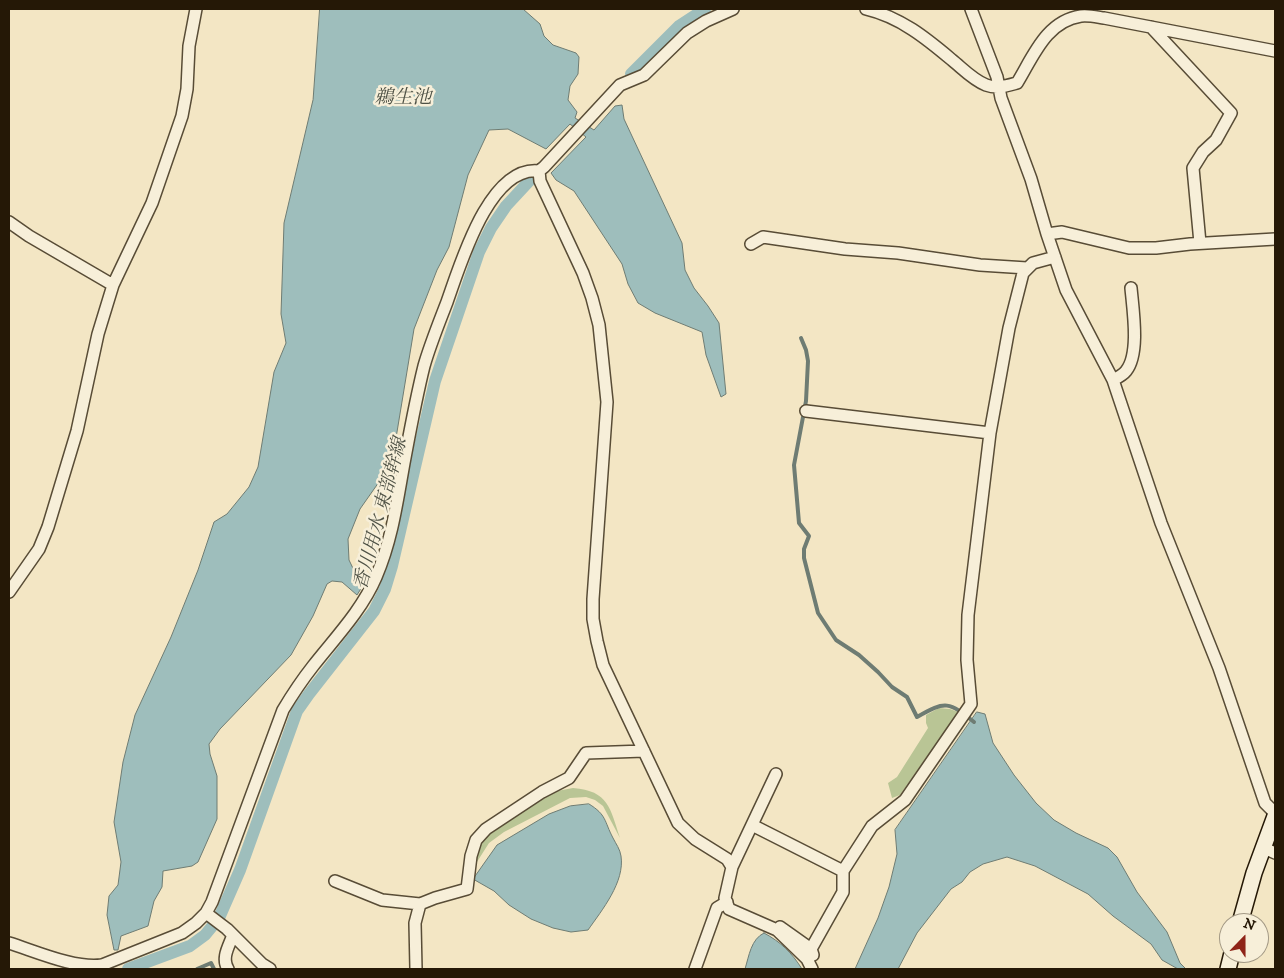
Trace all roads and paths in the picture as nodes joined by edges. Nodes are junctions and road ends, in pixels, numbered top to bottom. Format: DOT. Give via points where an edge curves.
graph roads {
  1 [pos="196,9"];
  2 [pos="733,9"];
  3 [pos="866,9"];
  4 [pos="971,9"];
  5 [pos="1151,27"];
  6 [pos="1275,51"];
  7 [pos="999,88"];
  8 [pos="541,169"];
  9 [pos="9,222"];
  10 [pos="1047,234"];
  11 [pos="1275,240"];
  12 [pos="1200,243"];
  13 [pos="751,244"];
  14 [pos="1055,257"];
  15 [pos="1026,268"];
  16 [pos="113,285"];
  17 [pos="1131,288"];
  18 [pos="1113,380"];
  19 [pos="806,411"];
  20 [pos="990,433"];
  21 [pos="9,592"];
  22 [pos="644,751"];
  23 [pos="776,774"];
  24 [pos="1275,814"];
  25 [pos="752,825"];
  26 [pos="1269,850"];
  27 [pos="732,867"];
  28 [pos="844,871"];
  29 [pos="335,881"];
  30 [pos="727,902"];
  31 [pos="420,904"];
  32 [pos="206,913"];
  33 [pos="1244,913"];
  34 [pos="764,924"];
  35 [pos="234,935"];
  36 [pos="9,943"];
  37 [pos="811,949"];
  38 [pos="228,969"];
  39 [pos="270,969"];
  40 [pos="416,969"];
  41 [pos="695,969"];
  42 [pos="812,969"];
  43 [pos="819,969"];
  1 -- 16 [label="street" via="182,116 152,203"];
  2 -- 8 [label="street" via="686,33 644,75 620,85"];
  3 -- 7 [label="street" via="908,26 974,78"];
  4 -- 7 [label="street"];
  5 -- 6 [label="street"];
  5 -- 7 [label="street" via="1081,16 1058,24 1042,39 1016,83"];
  5 -- 12 [label="street" via="1231,113 1216,140 1203,152 1194,168"];
  7 -- 10 [label="street"];
  8 -- 22 [label="street" via="540,181 583,273 600,325 606,402 593,619 602,664"];
  8 -- 32 [label="street" via="520,173 506,184 490,200 468,242 425,364 394,523 383,560 365,598 283,710"];
  9 -- 16 [label="street"];
  10 -- 12 [label="street" via="1062,232 1129,248"];
  10 -- 14 [label="street"];
  11 -- 12 [label="street"];
  13 -- 15 [label="street" via="763,237"];
  14 -- 15 [label="street"];
  14 -- 18 [label="street" via="1066,290"];
  15 -- 20 [label="street" via="1009,328"];
  16 -- 21 [label="street" via="98,334 77,431 48,527 39,549"];
  17 -- 18 [label="street" via="1132,360 1126,372"];
  18 -- 24 [label="street" via="1161,523 1219,668 1266,803"];
  19 -- 20 [label="street"];
  20 -- 28 [label="street" via="968,615 967,660 971,704 905,800 872,826"];
  22 -- 27 [label="street" via="678,823 695,839 727,859"];
  22 -- 31 [label="street" via="586,753 570,778 542,792 486,829 476,840 467,888"];
  23 -- 25 [label="street"];
  24 -- 26 [label="main road"];
  25 -- 27 [label="street"];
  25 -- 28 [label="street"];
  26 -- 33 [label="main road"];
  27 -- 30 [label="street" via="725,898"];
  28 -- 37 [label="street" via="843,892"];
  29 -- 31 [label="street" via="382,900"];
  30 -- 34 [label="street" via="730,908"];
  30 -- 41 [label="street" via="717,908"];
  31 -- 40 [label="street" via="415,922"];
  32 -- 35 [label="street"];
  32 -- 36 [label="street" via="182,933 92,967"];
  34 -- 37 [label="street" via="782,927"];
  34 -- 42 [label="street" via="777,930 807,959"];
  35 -- 38 [label="street" via="225,954"];
  35 -- 39 [label="street"];
  37 -- 43 [label="street"];
}
